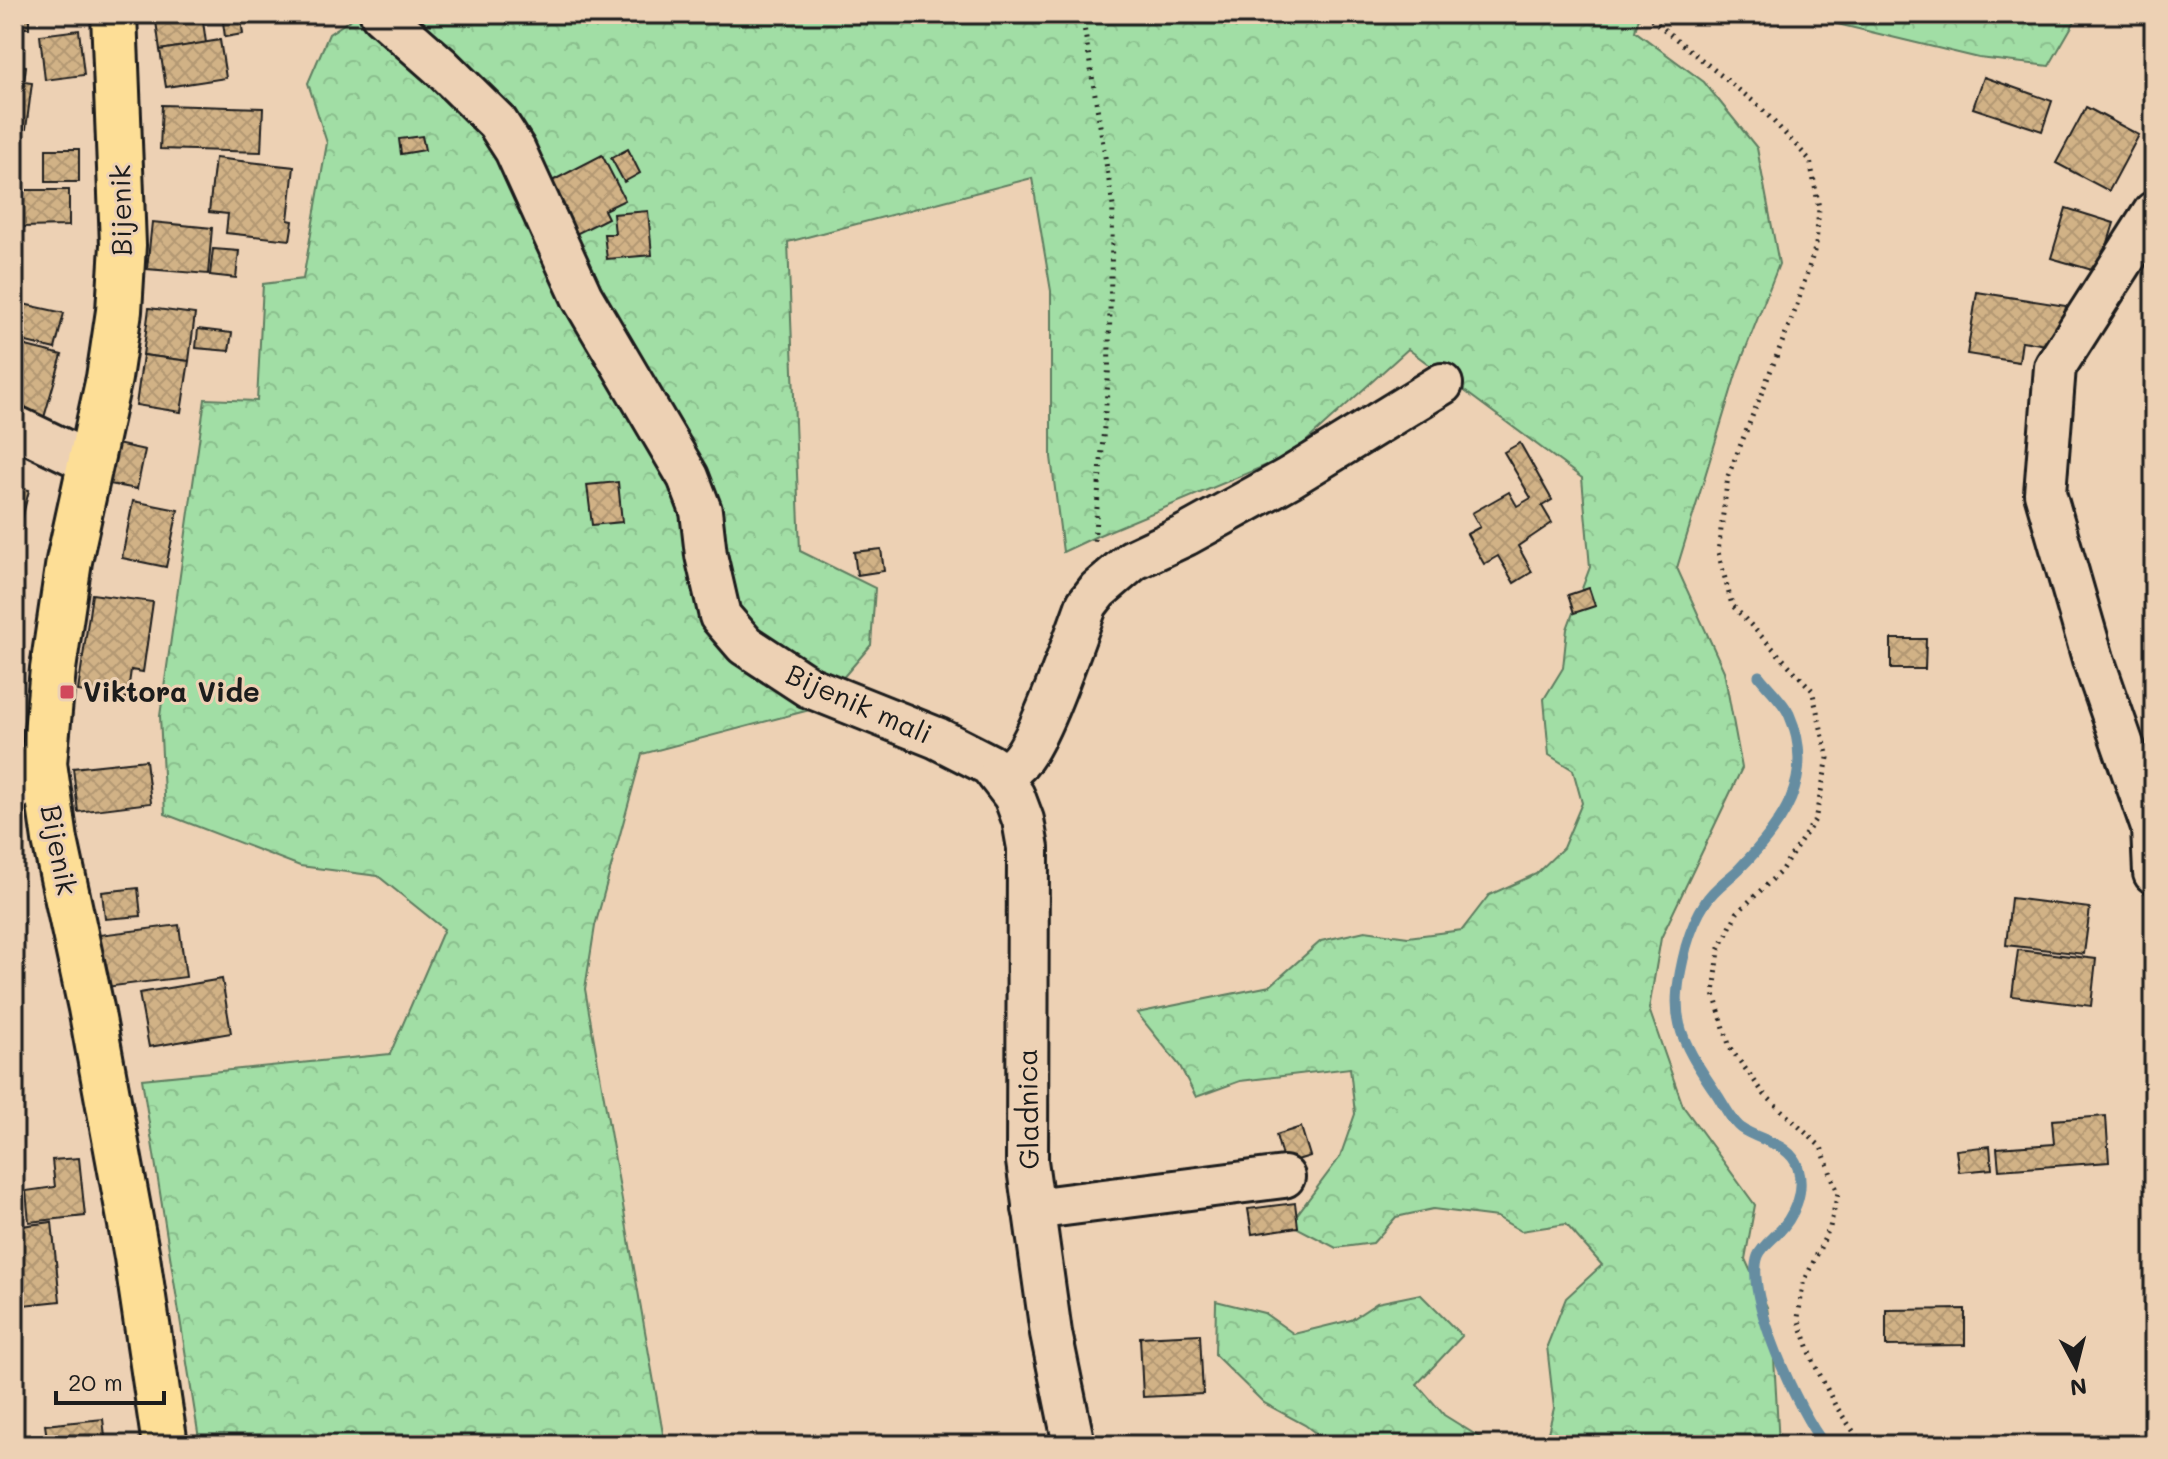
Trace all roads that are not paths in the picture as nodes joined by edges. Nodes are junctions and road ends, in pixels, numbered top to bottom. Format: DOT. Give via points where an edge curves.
graph roads {
  1 [pos="114,14"];
  2 [pos="381,14"];
  3 [pos="2154,212"];
  4 [pos="1442,384"];
  5 [pos="14,426"];
  6 [pos="91,463"];
  7 [pos="999,776"];
  8 [pos="29,777"];
  9 [pos="2154,873"];
  10 [pos="1284,1177"];
  11 [pos="1033,1209"];
  12 [pos="165,1445"];
  13 [pos="1074,1445"];
  1 -- 6 [label="main road, Bijenik" via="122,258 117,325"];
  2 -- 7 [label="street, Bijenik mali" via="497,122 515,150 582,297 688,477 701,511 720,616 745,645 809,687 937,738 990,765"];
  3 -- 9 [label="street" via="2055,367 2045,493 2093,659 2152,828"];
  4 -- 7 [label="street" via="1289,478 1133,560 1098,590 1087,604 1027,749 1017,765"];
  5 -- 6 [label="street"];
  6 -- 8 [label="main road, Bijenik"];
  7 -- 11 [label="street, Gladnica" via="1014,796 1028,848 1025,1108"];
  8 -- 12 [label="main road, Bijenik" via="55,840 91,1008"];
  10 -- 11 [label="street"];
  11 -- 13 [label="street, Gladnica"];
}
